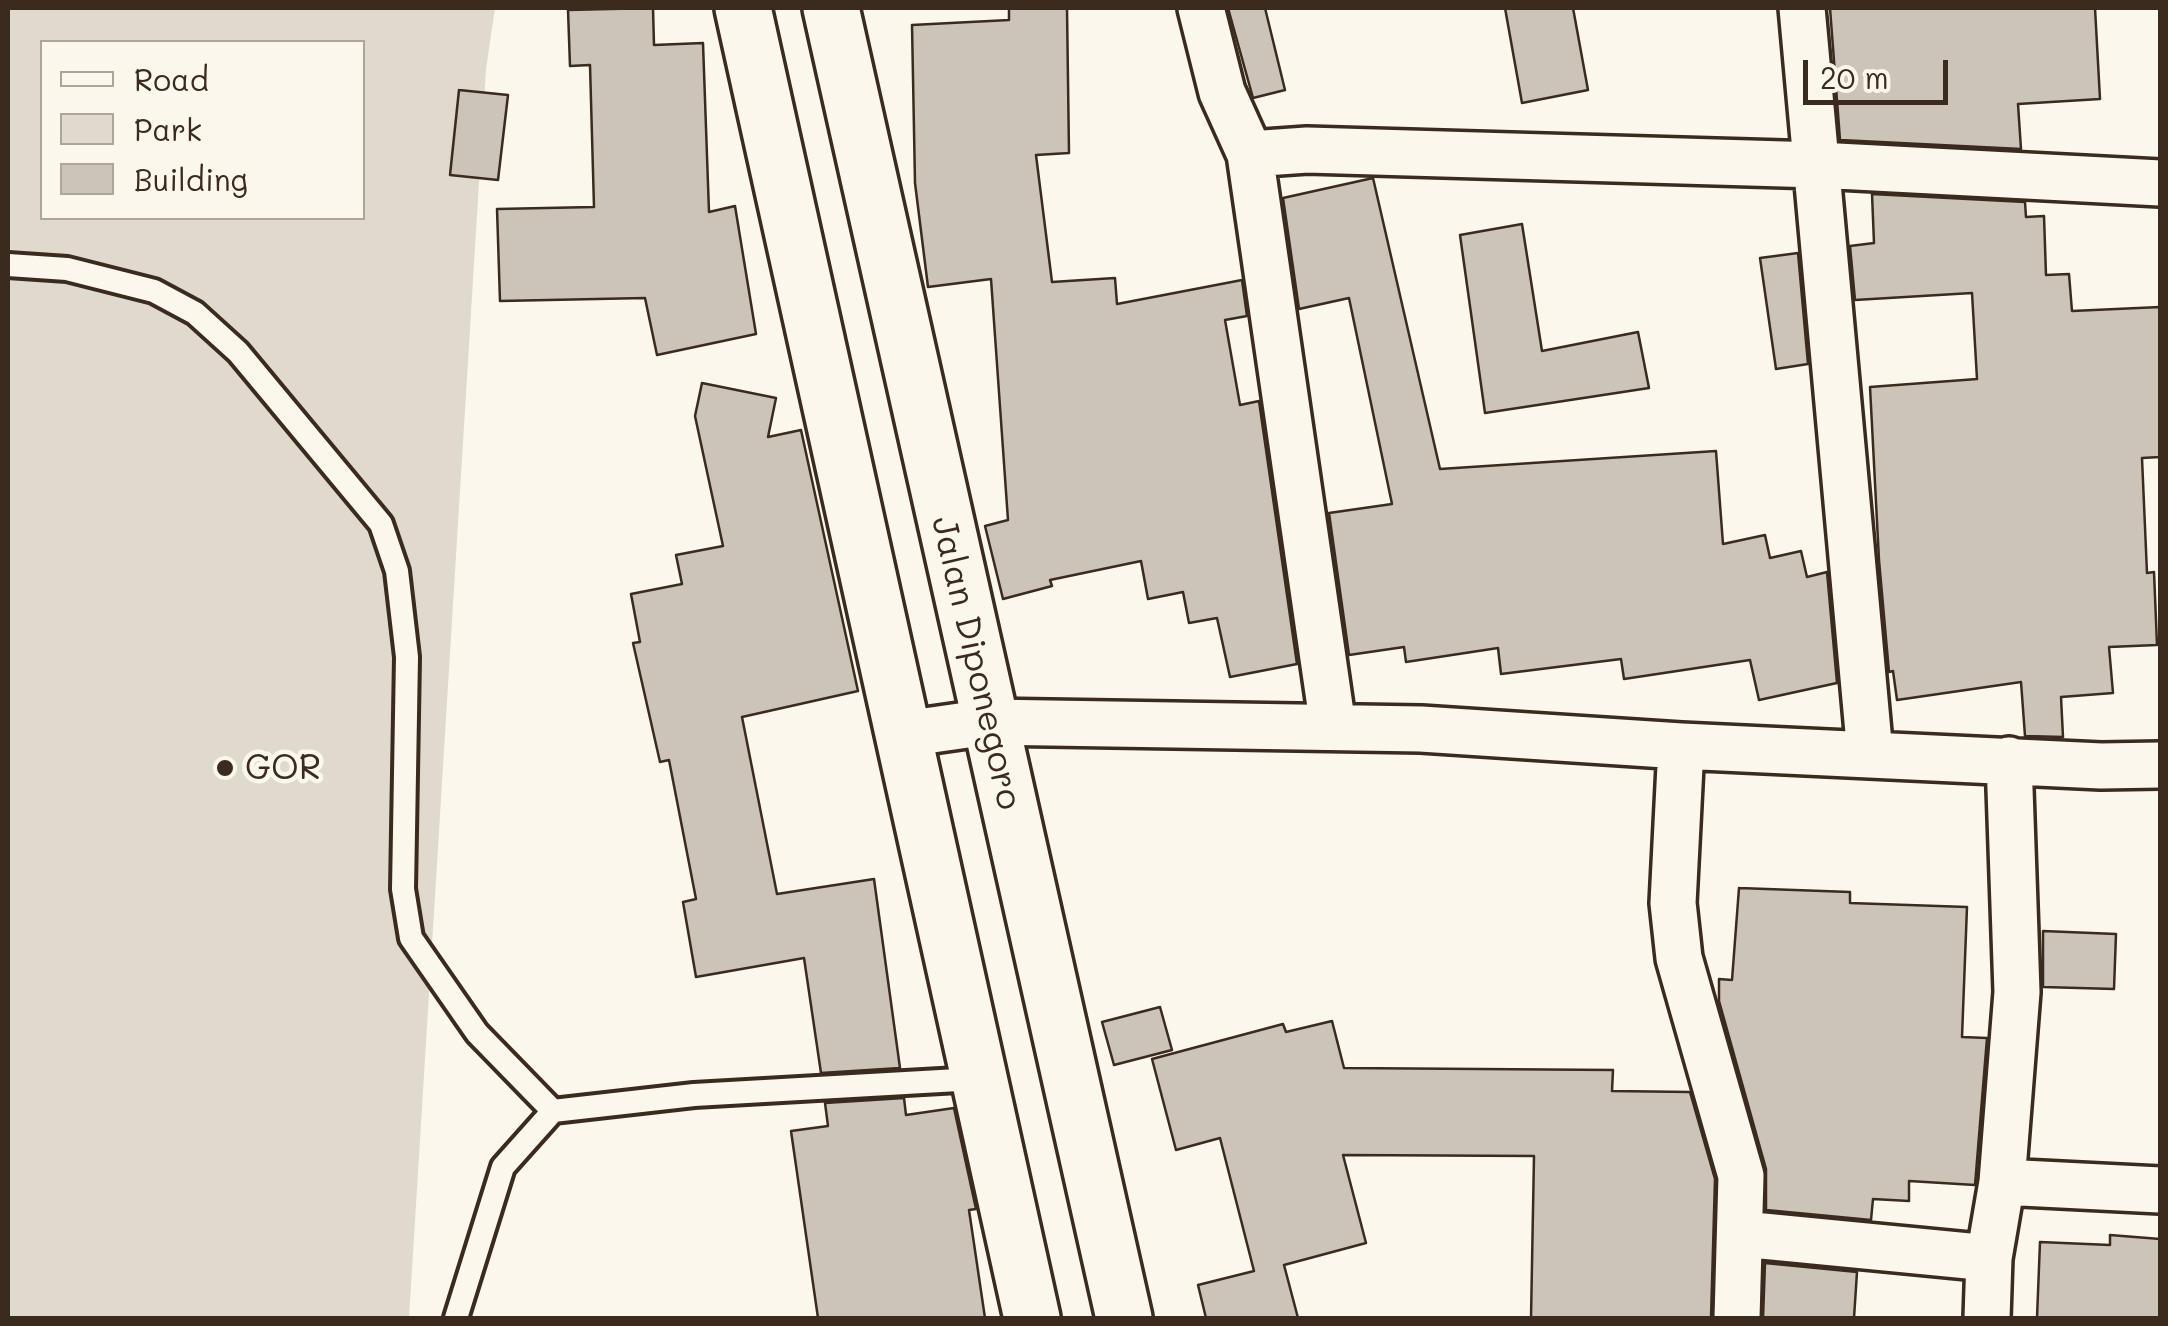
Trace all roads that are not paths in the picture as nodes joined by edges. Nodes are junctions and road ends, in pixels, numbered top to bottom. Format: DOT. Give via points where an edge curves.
graph roads {
  1 [pos="743,8"];
  2 [pos="831,8"];
  3 [pos="1201,8"];
  4 [pos="1802,8"];
  5 [pos="1250,154"];
  6 [pos="1818,164"];
  7 [pos="2160,183"];
  8 [pos="8,265"];
  9 [pos="988,722"];
  10 [pos="1333,727"];
  11 [pos="904,734"];
  12 [pos="1680,746"];
  13 [pos="1870,754"];
  14 [pos="2008,760"];
  15 [pos="2160,765"];
  16 [pos="976,1079"];
  17 [pos="553,1111"];
  18 [pos="2002,1182"];
  19 [pos="2160,1190"];
  20 [pos="1742,1234"];
  21 [pos="1989,1258"];
  22 [pos="456,1318"];
  23 [pos="1032,1318"];
  24 [pos="1124,1318"];
  25 [pos="1736,1318"];
  26 [pos="1987,1318"];
  1 -- 11 [label="main road"];
  2 -- 9 [label="main road, Jalan Diponegoro"];
  3 -- 5 [label="street" via="1222,92"];
  4 -- 6 [label="street"];
  5 -- 6 [label="street" via="1308,150"];
  5 -- 10 [label="street"];
  6 -- 7 [label="street"];
  6 -- 13 [label="street"];
  8 -- 17 [label="lane" via="67,269 154,291 195,312 238,352 381,524 397,571 406,657 403,890 411,938 477,1033"];
  9 -- 10 [label="street"];
  9 -- 11 [label="street"];
  9 -- 24 [label="main road, Jalan Diponegoro"];
  10 -- 12 [label="street"];
  11 -- 16 [label="main road"];
  12 -- 13 [label="street"];
  12 -- 20 [label="street" via="1673,903 1679,958 1741,1176"];
  13 -- 14 [label="street"];
  14 -- 15 [label="street"];
  14 -- 18 [label="street" via="2017,992"];
  16 -- 17 [label="lane" via="694,1095"];
  16 -- 23 [label="main road"];
  17 -- 22 [label="lane" via="503,1167"];
  18 -- 19 [label="street"];
  18 -- 21 [label="street"];
  20 -- 21 [label="street"];
  20 -- 25 [label="street"];
  21 -- 26 [label="street"];
}
